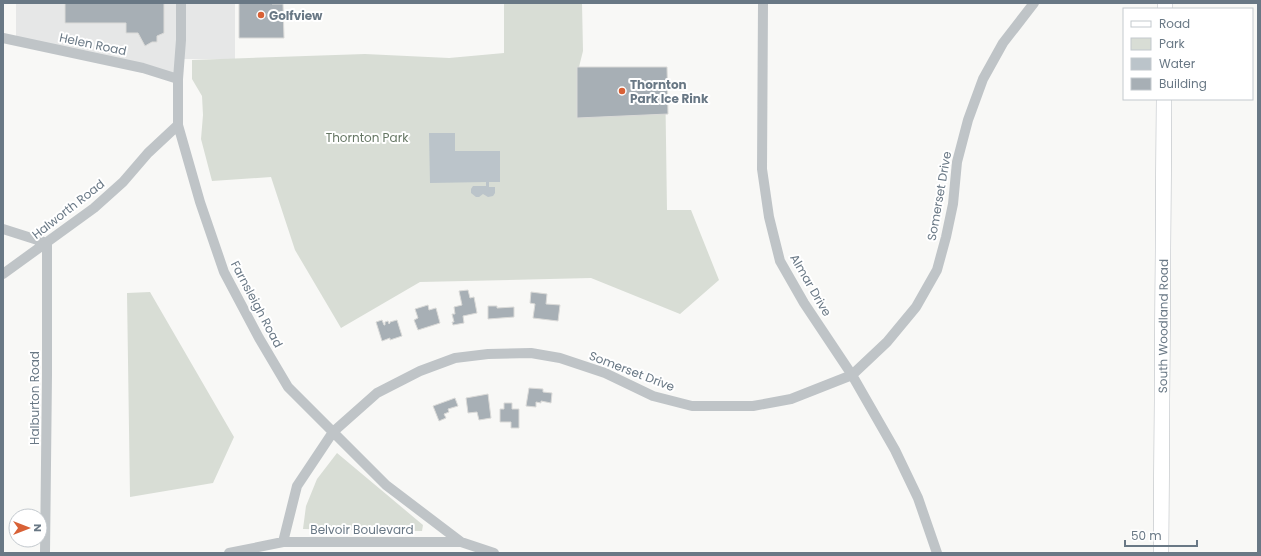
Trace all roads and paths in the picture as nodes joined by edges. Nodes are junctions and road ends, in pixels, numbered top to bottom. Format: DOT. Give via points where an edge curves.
graph roads {
  1 [pos="180,3"];
  2 [pos="763,3"];
  3 [pos="1034,3"];
  4 [pos="3,38"];
  5 [pos="178,78"];
  6 [pos="1164,100"];
  7 [pos="178,125"];
  8 [pos="3,229"];
  9 [pos="46,243"];
  10 [pos="3,274"];
  11 [pos="852,375"];
  12 [pos="333,432"];
  13 [pos="283,542"];
  14 [pos="461,542"];
  15 [pos="45,553"];
  16 [pos="229,553"];
  17 [pos="494,553"];
  18 [pos="937,553"];
  19 [pos="1161,553"];
  1 -- 5 [label="street, Farnsleigh Road"];
  2 -- 11 [label="street, Almar Drive" via="762,169 769,217 780,261 804,303"];
  3 -- 11 [label="street, Somerset Drive" via="1003,43 983,78 957,162 953,204 938,270 916,307 887,342"];
  4 -- 5 [label="street, Helen Road"];
  5 -- 7 [label="street, Farnsleigh Road"];
  6 -- 19 [label="street, South Woodland Road"];
  7 -- 9 [label="street, Halworth Road" via="94,208"];
  7 -- 12 [label="street, Farnsleigh Road" via="224,272 288,387"];
  8 -- 9 [label="street"];
  9 -- 10 [label="street, Halworth Road"];
  9 -- 15 [label="street, Halburton Road" via="48,375"];
  11 -- 12 [label="street, Somerset Drive" via="791,400 753,406 692,406 653,396 605,373 560,358 531,353 488,354 456,358 420,371 377,393"];
  11 -- 18 [label="street, Almar Drive" via="895,450 918,498"];
  12 -- 13 [label="street, Somerset Drive" via="297,486"];
  12 -- 14 [label="street, Farnsleigh Road" via="386,485"];
  13 -- 14 [label="street, Belvoir Boulevard"];
  13 -- 16 [label="street, Belvoir Boulevard"];
  14 -- 17 [label="street, Belvoir Boulevard"];
}
